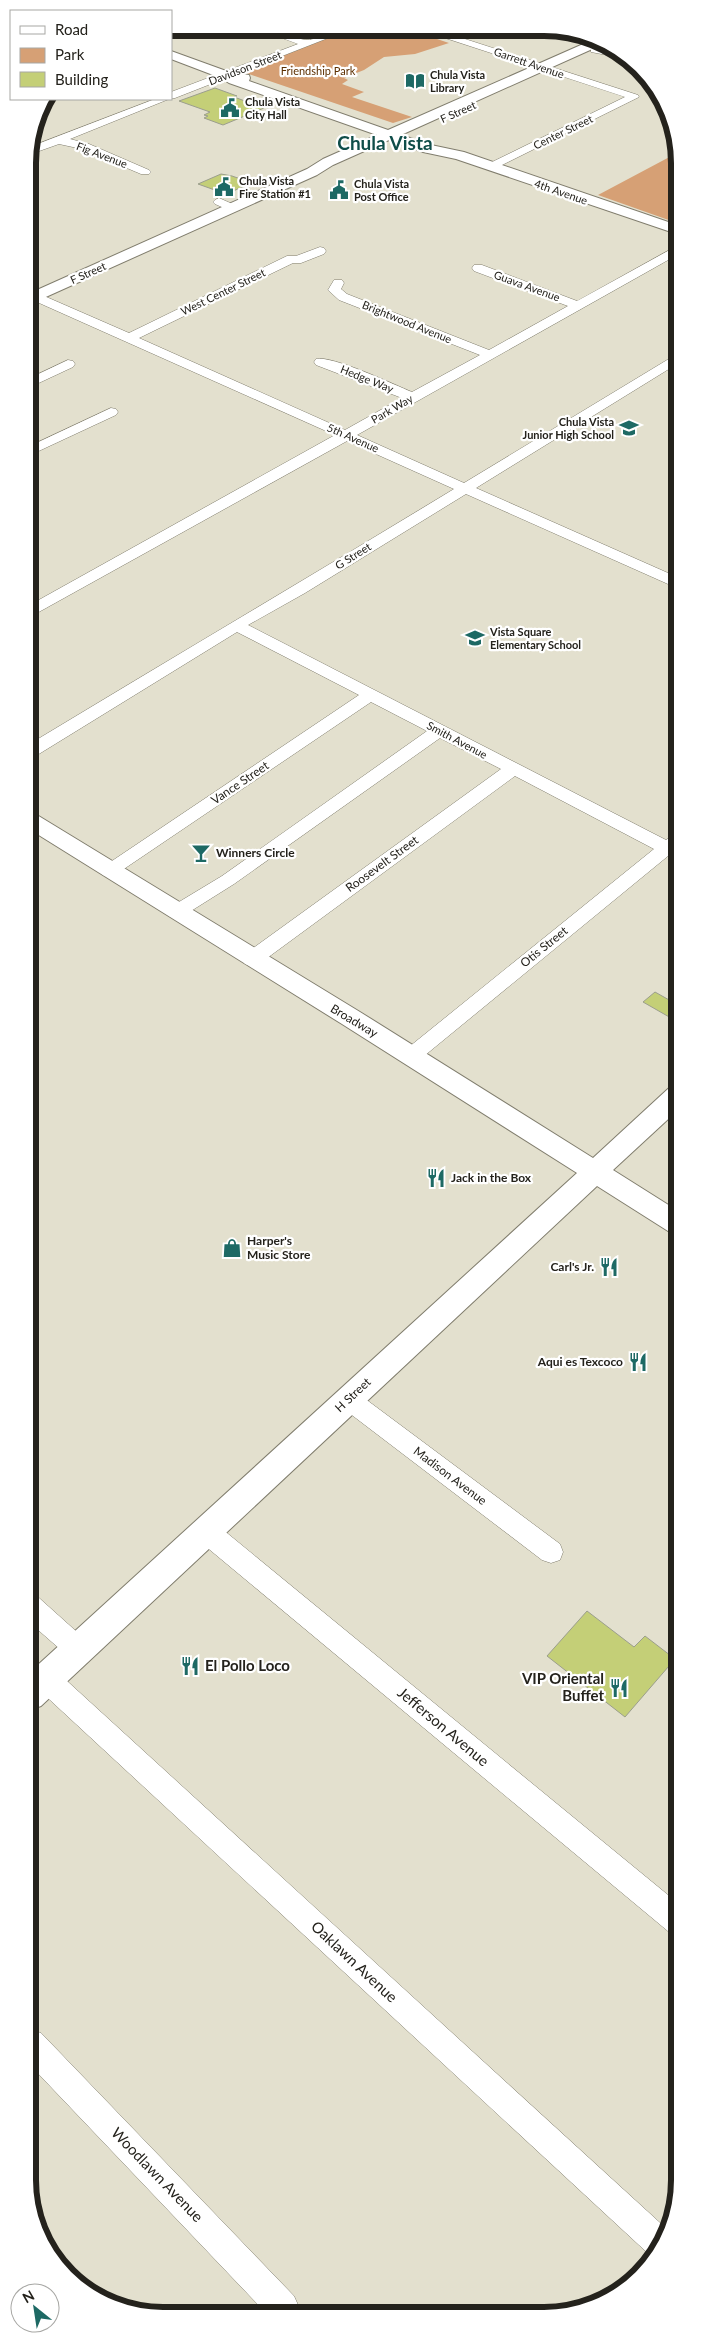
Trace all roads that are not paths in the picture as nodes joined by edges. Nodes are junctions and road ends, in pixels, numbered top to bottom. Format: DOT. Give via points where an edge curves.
graph roads {
  1 [pos="445,36"];
  2 [pos="286,37"];
  3 [pos="325,37"];
  4 [pos="308,44"];
  5 [pos="596,47"];
  6 [pos="172,55"];
  7 [pos="545,69"];
  8 [pos="226,75"];
  9 [pos="172,96"];
  10 [pos="634,97"];
  11 [pos="161,100"];
  12 [pos="126,101"];
  13 [pos="142,107"];
  14 [pos="398,135"];
  15 [pos="39,136"];
  16 [pos="56,141"];
  17 [pos="38,148"];
  18 [pos="492,166"];
  19 [pos="144,172"];
  20 [pos="671,228"];
  21 [pos="320,250"];
  22 [pos="671,253"];
  23 [pos="478,268"];
  24 [pos="338,283"];
  25 [pos="37,294"];
  26 [pos="37,300"];
  27 [pos="577,305"];
  28 [pos="127,339"];
  29 [pos="489,354"];
  30 [pos="320,362"];
  31 [pos="671,362"];
  32 [pos="68,364"];
  33 [pos="37,380"];
  34 [pos="412,397"];
  35 [pos="111,412"];
  36 [pos="346,435"];
  37 [pos="37,448"];
  38 [pos="469,491"];
  39 [pos="671,580"];
  40 [pos="37,608"];
  41 [pos="236,625"];
  42 [pos="370,695"];
  43 [pos="440,730"];
  44 [pos="37,748"];
  45 [pos="512,770"];
  46 [pos="37,825"];
  47 [pos="671,845"];
  48 [pos="671,850"];
  49 [pos="109,871"];
  50 [pos="176,912"];
  51 [pos="252,959"];
  52 [pos="411,1056"];
  53 [pos="671,1102"];
  54 [pos="594,1172"];
  55 [pos="670,1219"];
  56 [pos="348,1399"];
  57 [pos="207,1532"];
  58 [pos="551,1552"];
  59 [pos="36,1612"];
  60 [pos="78,1649"];
  61 [pos="38,1687"];
  62 [pos="670,1915"];
  63 [pos="36,2050"];
  64 [pos="655,2240"];
  65 [pos="284,2307"];
  1 -- 7 [label="street, Garrett Avenue"];
  2 -- 4 [label="street"];
  3 -- 4 [label="street, Davidson Street"];
  4 -- 8 [label="street, Davidson Street"];
  5 -- 7 [label="main road, F Street"];
  6 -- 8 [label="main road, 4th Avenue"];
  7 -- 10 [label="street, Garrett Avenue"];
  7 -- 14 [label="main road, F Street"];
  8 -- 9 [label="street, Davidson Street"];
  8 -- 14 [label="main road, 4th Avenue"];
  10 -- 18 [label="street, Center Street"];
  11 -- 13 [label="street"];
  12 -- 13 [label="street"];
  13 -- 16 [label="street"];
  14 -- 18 [label="main road, 4th Avenue" via="428,149 446,151"];
  14 -- 25 [label="main road, F Street" via="342,164 226,205"];
  15 -- 16 [label="street, Fig Avenue"];
  16 -- 17 [label="street"];
  16 -- 19 [label="street, Fig Avenue" via="85,146"];
  18 -- 20 [label="main road, 4th Avenue"];
  21 -- 28 [label="street, West Center Street" via="297,260 291,259"];
  22 -- 27 [label="street, Park Way"];
  23 -- 27 [label="street, Guava Avenue"];
  24 -- 29 [label="street, Brightwood Avenue" via="334,290 343,297"];
  26 -- 28 [label="street, 5th Avenue"];
  27 -- 29 [label="street, Park Way"];
  28 -- 36 [label="street, 5th Avenue"];
  29 -- 34 [label="street, Park Way"];
  30 -- 34 [label="street, Hedge Way"];
  31 -- 38 [label="street, G Street"];
  32 -- 33 [label="street"];
  34 -- 36 [label="street, Park Way"];
  35 -- 37 [label="street"];
  36 -- 38 [label="street, 5th Avenue"];
  36 -- 40 [label="street, Park Way"];
  38 -- 39 [label="street, 5th Avenue"];
  38 -- 41 [label="street, G Street"];
  41 -- 42 [label="street, Smith Avenue"];
  41 -- 44 [label="street, G Street"];
  42 -- 43 [label="street, Smith Avenue"];
  42 -- 49 [label="street, Vance Street"];
  43 -- 45 [label="street, Smith Avenue"];
  43 -- 50 [label="street" via="228,880"];
  45 -- 47 [label="street, Smith Avenue"];
  45 -- 51 [label="street, Roosevelt Street"];
  46 -- 49 [label="main road, Broadway"];
  48 -- 52 [label="street, Otis Street"];
  49 -- 50 [label="main road, Broadway"];
  50 -- 51 [label="main road, Broadway"];
  51 -- 52 [label="main road, Broadway"];
  52 -- 54 [label="main road, Broadway"];
  53 -- 54 [label="main road, H Street"];
  54 -- 55 [label="main road, Broadway"];
  54 -- 56 [label="main road, H Street"];
  56 -- 57 [label="main road, H Street"];
  56 -- 58 [label="street, Madison Avenue"];
  57 -- 60 [label="main road, H Street"];
  57 -- 62 [label="street, Jefferson Avenue"];
  59 -- 60 [label="street"];
  60 -- 61 [label="main road, H Street"];
  61 -- 64 [label="street, Oaklawn Avenue"];
  63 -- 65 [label="street, Woodlawn Avenue"];
}
